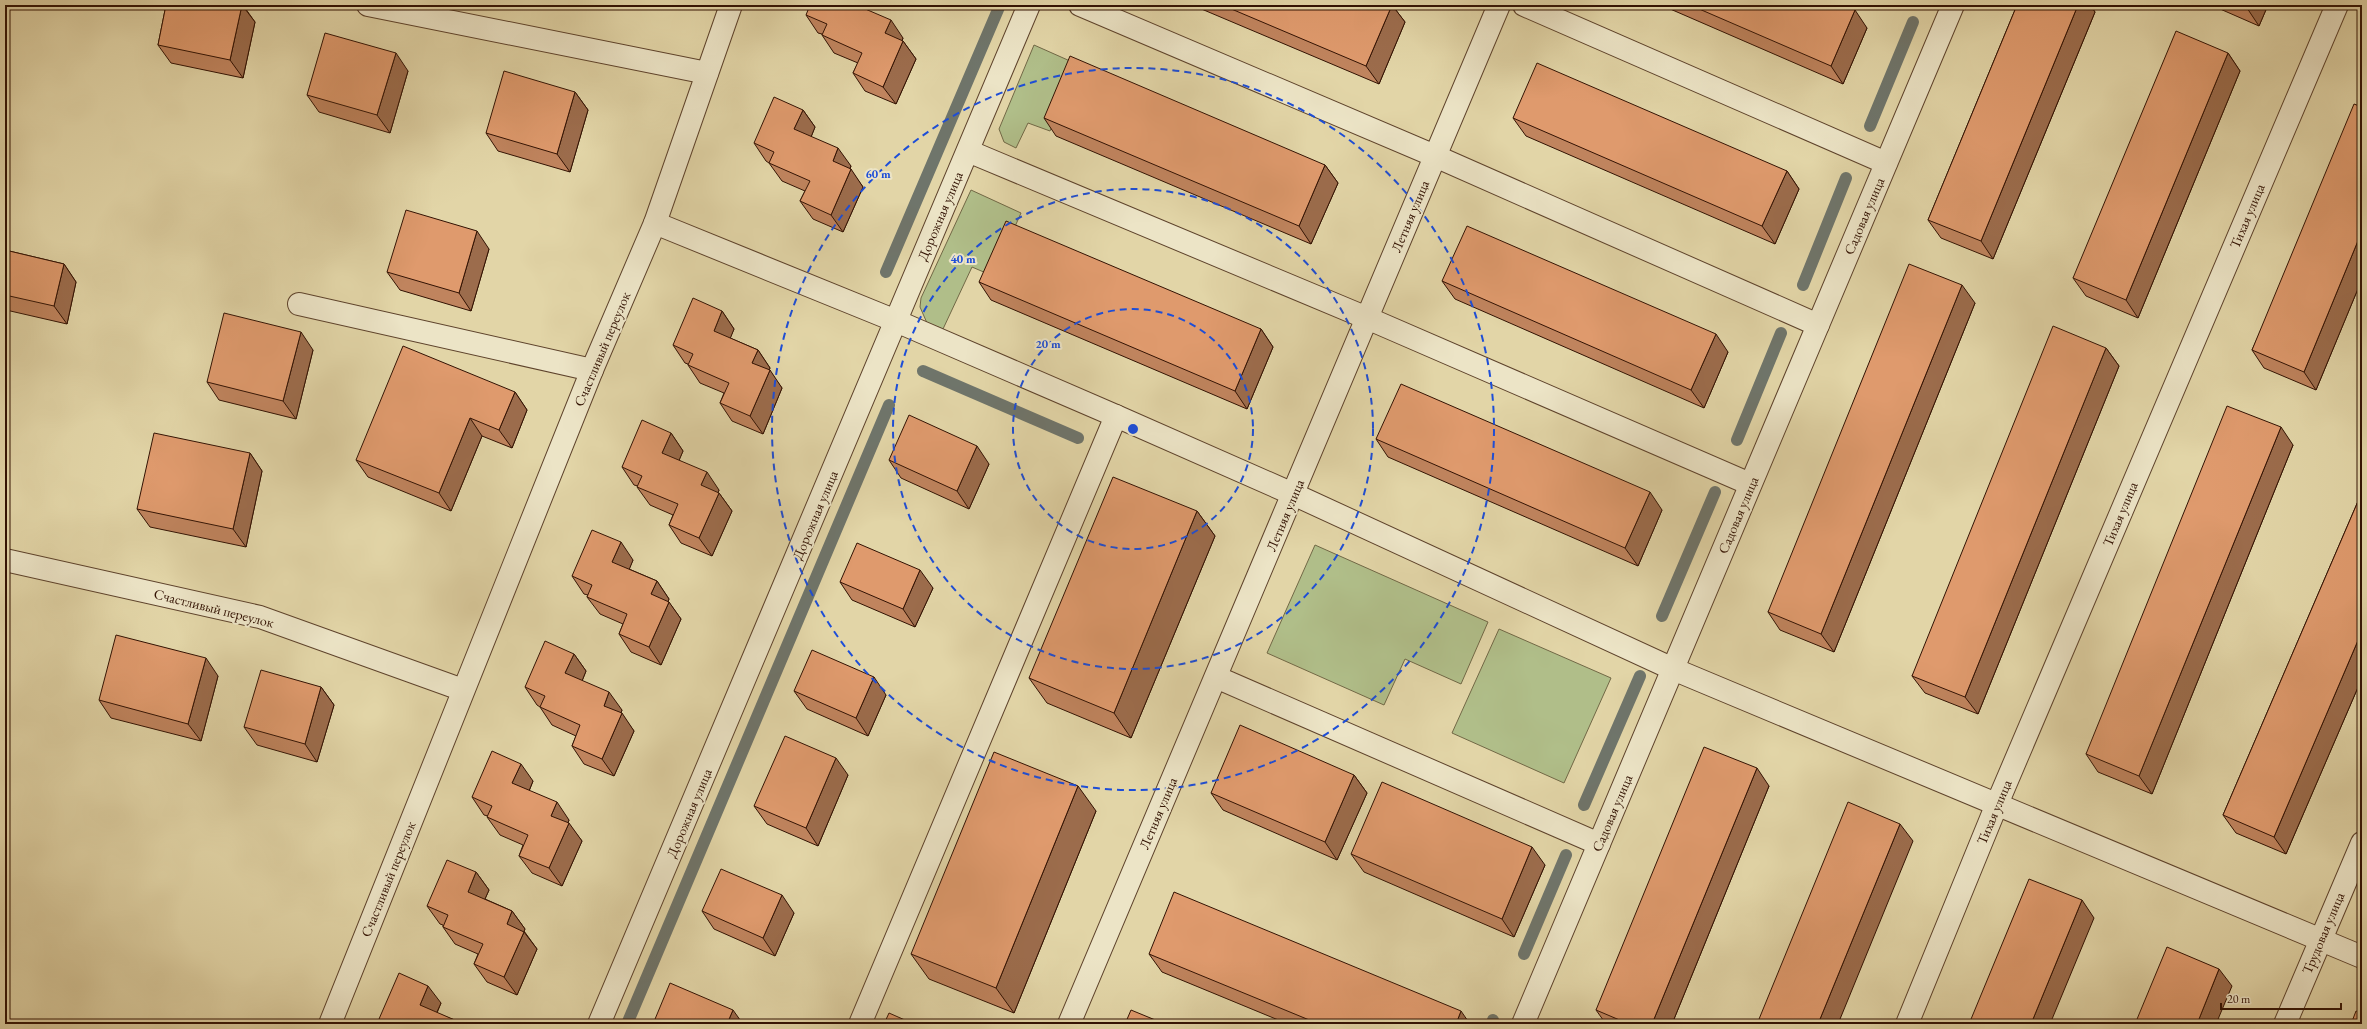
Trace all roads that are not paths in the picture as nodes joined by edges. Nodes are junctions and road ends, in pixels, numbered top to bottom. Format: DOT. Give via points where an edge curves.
graph roads {
  1 [pos="368,5"];
  2 [pos="731,5"];
  3 [pos="1029,5"];
  4 [pos="1080,5"];
  5 [pos="1499,5"];
  6 [pos="1524,5"];
  7 [pos="1952,5"];
  8 [pos="2337,5"];
  9 [pos="707,73"];
  10 [pos="968,151"];
  11 [pos="1436,156"];
  12 [pos="1886,163"];
  13 [pos="655,223"];
  14 [pos="299,304"];
  15 [pos="1367,318"];
  16 [pos="896,321"];
  17 [pos="1818,325"];
  18 [pos="592,370"];
  19 [pos="1116,416"];
  20 [pos="1750,484"];
  21 [pos="1293,494"];
  22 [pos="5,560"];
  23 [pos="1673,669"];
  24 [pos="1216,677"];
  25 [pos="464,690"];
  26 [pos="1997,804"];
  27 [pos="2362,843"];
  28 [pos="1599,844"];
  29 [pos="2320,939"];
  30 [pos="2362,957"];
  31 [pos="330,1024"];
  32 [pos="599,1024"];
  33 [pos="860,1024"];
  34 [pos="1069,1024"];
  35 [pos="1522,1024"];
  36 [pos="1907,1024"];
  37 [pos="2285,1024"];
  1 -- 9 [label="street"];
  2 -- 9 [label="street, Счастливый переулок"];
  3 -- 10 [label="street, Дорожная улица"];
  4 -- 11 [label="street"];
  5 -- 11 [label="street, Летняя улица"];
  6 -- 12 [label="street"];
  7 -- 12 [label="street, Садовая улица"];
  8 -- 26 [label="street, Тихая улица"];
  9 -- 13 [label="street, Счастливый переулок"];
  10 -- 15 [label="street"];
  10 -- 16 [label="street, Дорожная улица"];
  11 -- 15 [label="street, Летняя улица"];
  11 -- 17 [label="street"];
  12 -- 17 [label="street, Садовая улица"];
  13 -- 16 [label="street"];
  13 -- 18 [label="street, Счастливый переулок"];
  14 -- 18 [label="street"];
  15 -- 20 [label="street"];
  15 -- 21 [label="street, Летняя улица"];
  16 -- 19 [label="street"];
  16 -- 32 [label="street, Дорожная улица"];
  17 -- 20 [label="street, Садовая улица"];
  18 -- 25 [label="street, Счастливый переулок"];
  19 -- 21 [label="street"];
  19 -- 33 [label="street"];
  20 -- 23 [label="street, Садовая улица"];
  21 -- 23 [label="street"];
  21 -- 24 [label="street, Летняя улица"];
  22 -- 25 [label="street, Счастливый переулок" via="260,617"];
  23 -- 26 [label="street"];
  23 -- 28 [label="street, Садовая улица"];
  24 -- 28 [label="street"];
  24 -- 34 [label="street, Летняя улица"];
  25 -- 31 [label="street, Счастливый переулок"];
  26 -- 29 [label="street"];
  26 -- 36 [label="street, Тихая улица"];
  27 -- 29 [label="street, Трудовая улица"];
  28 -- 35 [label="street, Садовая улица"];
  29 -- 30 [label="street"];
  29 -- 37 [label="street, Трудовая улица"];
}
